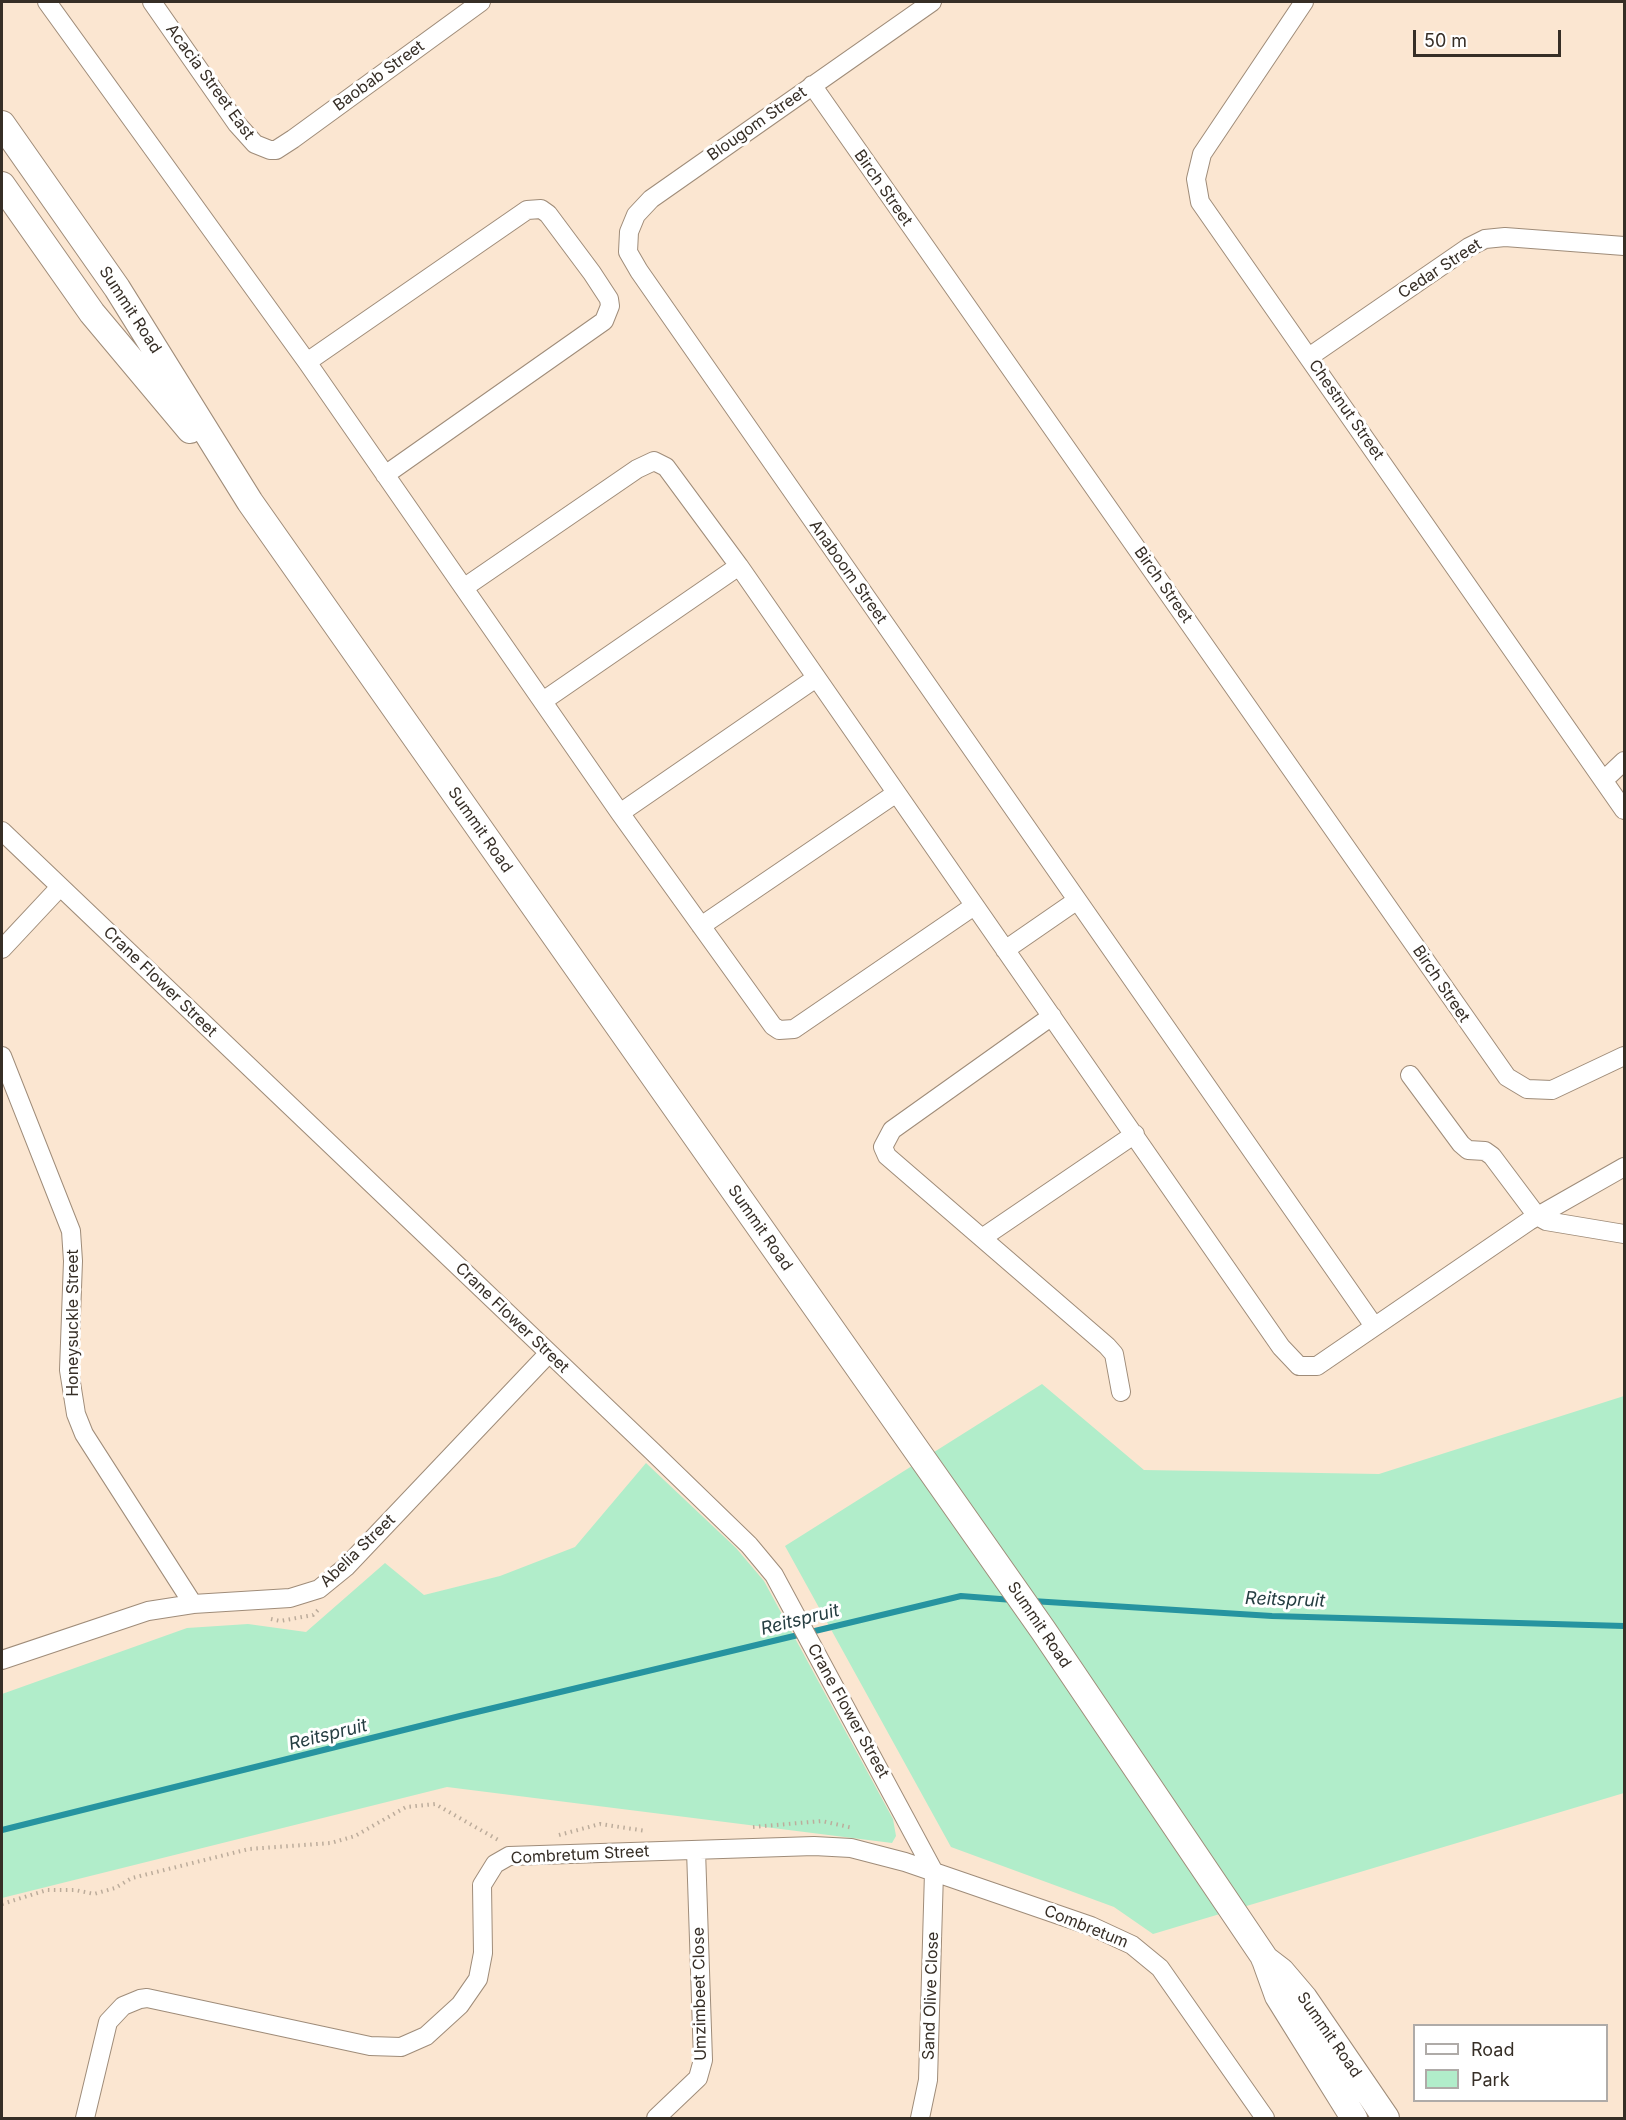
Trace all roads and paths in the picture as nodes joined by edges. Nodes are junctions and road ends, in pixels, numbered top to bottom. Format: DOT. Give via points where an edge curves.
graph roads {
  1 [pos="47,2"];
  2 [pos="152,2"];
  3 [pos="481,2"];
  4 [pos="932,2"];
  5 [pos="1304,2"];
  6 [pos="812,85"];
  7 [pos="2,124"];
  8 [pos="276,150"];
  9 [pos="2,184"];
  10 [pos="1624,246"];
  11 [pos="639,271"];
  12 [pos="1309,357"];
  13 [pos="307,362"];
  14 [pos="385,475"];
  15 [pos="250,502"];
  16 [pos="739,566"];
  17 [pos="465,587"];
  18 [pos="816,678"];
  19 [pos="543,700"];
  20 [pos="1624,761"];
  21 [pos="1604,780"];
  22 [pos="895,794"];
  23 [pos="1624,810"];
  24 [pos="620,813"];
  25 [pos="2,831"];
  26 [pos="60,887"];
  27 [pos="1076,901"];
  28 [pos="974,906"];
  29 [pos="701,926"];
  30 [pos="2,949"];
  31 [pos="1005,950"];
  32 [pos="1052,1016"];
  33 [pos="2,1056"];
  34 [pos="1624,1056"];
  35 [pos="1410,1075"];
  36 [pos="1135,1134"];
  37 [pos="1624,1167"];
  38 [pos="1537,1216"];
  39 [pos="1624,1234"];
  40 [pos="982,1238"];
  41 [pos="1374,1326"];
  42 [pos="549,1353"];
  43 [pos="1121,1392"];
  44 [pos="193,1604"];
  45 [pos="321,1607"];
  46 [pos="261,1617"];
  47 [pos="2,1660"];
  48 [pos="748,1828"];
  49 [pos="861,1832"];
  50 [pos="654,1834"];
  51 [pos="556,1836"];
  52 [pos="506,1843"];
  53 [pos="696,1850"];
  54 [pos="934,1872"];
  55 [pos="2,1904"];
  56 [pos="1264,1957"];
  57 [pos="85,2118"];
  58 [pos="656,2118"];
  59 [pos="920,2118"];
  60 [pos="1265,2118"];
  61 [pos="1354,2118"];
  62 [pos="1386,2118"];
  1 -- 13 [label="street"];
  2 -- 8 [label="street, Acacia Street East" via="248,137 262,148"];
  3 -- 8 [label="street, Baobab Street"];
  4 -- 6 [label="street, Blougom Street"];
  5 -- 12 [label="street, Chestnut Street" via="1206,146 1196,179 1206,214"];
  6 -- 11 [label="street, Blougom Street" via="642,207 628,241 628,252"];
  6 -- 34 [label="street, Birch Street" via="1507,1077 1536,1092 1552,1090"];
  7 -- 15 [label="main road, Summit Road" via="117,288"];
  9 -- 15 [label="main road, Summit Road" via="92,313"];
  10 -- 12 [label="street, Cedar Street" via="1505,237 1485,240 1469,247"];
  11 -- 27 [label="street, Anaboom Street"];
  12 -- 21 [label="street, Chestnut Street"];
  13 -- 14 [label="street"];
  13 -- 14 [label="street" via="527,210 541,209 548,214 592,273 609,299 604,321"];
  14 -- 17 [label="street"];
  15 -- 56 [label="main road, Summit Road" via="1043,1630"];
  16 -- 17 [label="street" via="666,467 654,461"];
  16 -- 18 [label="street"];
  16 -- 19 [label="street"];
  17 -- 19 [label="street"];
  18 -- 22 [label="street"];
  18 -- 24 [label="street"];
  19 -- 24 [label="street"];
  20 -- 21 [label="street"];
  21 -- 23 [label="street, Chestnut Street"];
  22 -- 28 [label="street"];
  22 -- 29 [label="street"];
  24 -- 29 [label="street"];
  25 -- 26 [label="street, Crane Flower Street"];
  26 -- 30 [label="street"];
  26 -- 42 [label="street, Crane Flower Street"];
  27 -- 31 [label="street"];
  27 -- 41 [label="street, Anaboom Street"];
  28 -- 29 [label="street" via="789,1031 779,1030 767,1020"];
  28 -- 31 [label="street"];
  31 -- 32 [label="street"];
  32 -- 36 [label="street"];
  32 -- 40 [label="street" via="892,1130 885,1140 887,1156"];
  33 -- 44 [label="street, Honeysuckle Street" via="71,1232 69,1370 76,1414 89,1443"];
  35 -- 38 [label="street" via="1461,1144 1468,1150 1485,1150 1492,1155"];
  36 -- 40 [label="street"];
  36 -- 41 [label="street" via="1294,1363 1308,1368 1317,1366"];
  37 -- 38 [label="street"];
  38 -- 39 [label="street" via="1546,1221"];
  38 -- 41 [label="street"];
  40 -- 43 [label="street" via="1107,1346 1120,1373"];
  42 -- 44 [label="street, Abelia Street" via="331,1582 290,1598"];
  42 -- 54 [label="street, Crane Flower Street" via="749,1545 774,1575"];
  44 -- 47 [label="street, Abelia Street" via="148,1611"];
  45 -- 46 [label="path" via="313,1614 280,1621"];
  48 -- 49 [label="path" via="822,1821"];
  50 -- 51 [label="path" via="600,1824"];
  52 -- 55 [label="path" via="435,1804 406,1807 355,1836 331,1843 249,1849 132,1878 116,1888 94,1894 47,1890"];
  53 -- 54 [label="street, Combretum Street" via="838,1846"];
  53 -- 57 [label="street, Combretum Street" via="513,1856 500,1860 489,1870 482,1885 482,1967 474,1987 432,2032 400,2047 352,2043 147,1998 130,2002 108,2022"];
  53 -- 58 [label="street, Umzimbeet Close" via="704,2060 698,2078"];
  54 -- 59 [label="street, Sand Olive Close" via="929,2070"];
  54 -- 60 [label="street, Combretum" via="1091,1926 1144,1953 1160,1968"];
  56 -- 61 [label="main road, Summit Road" via="1278,1996"];
  56 -- 62 [label="main road, Summit Road" via="1304,1998"];
}
